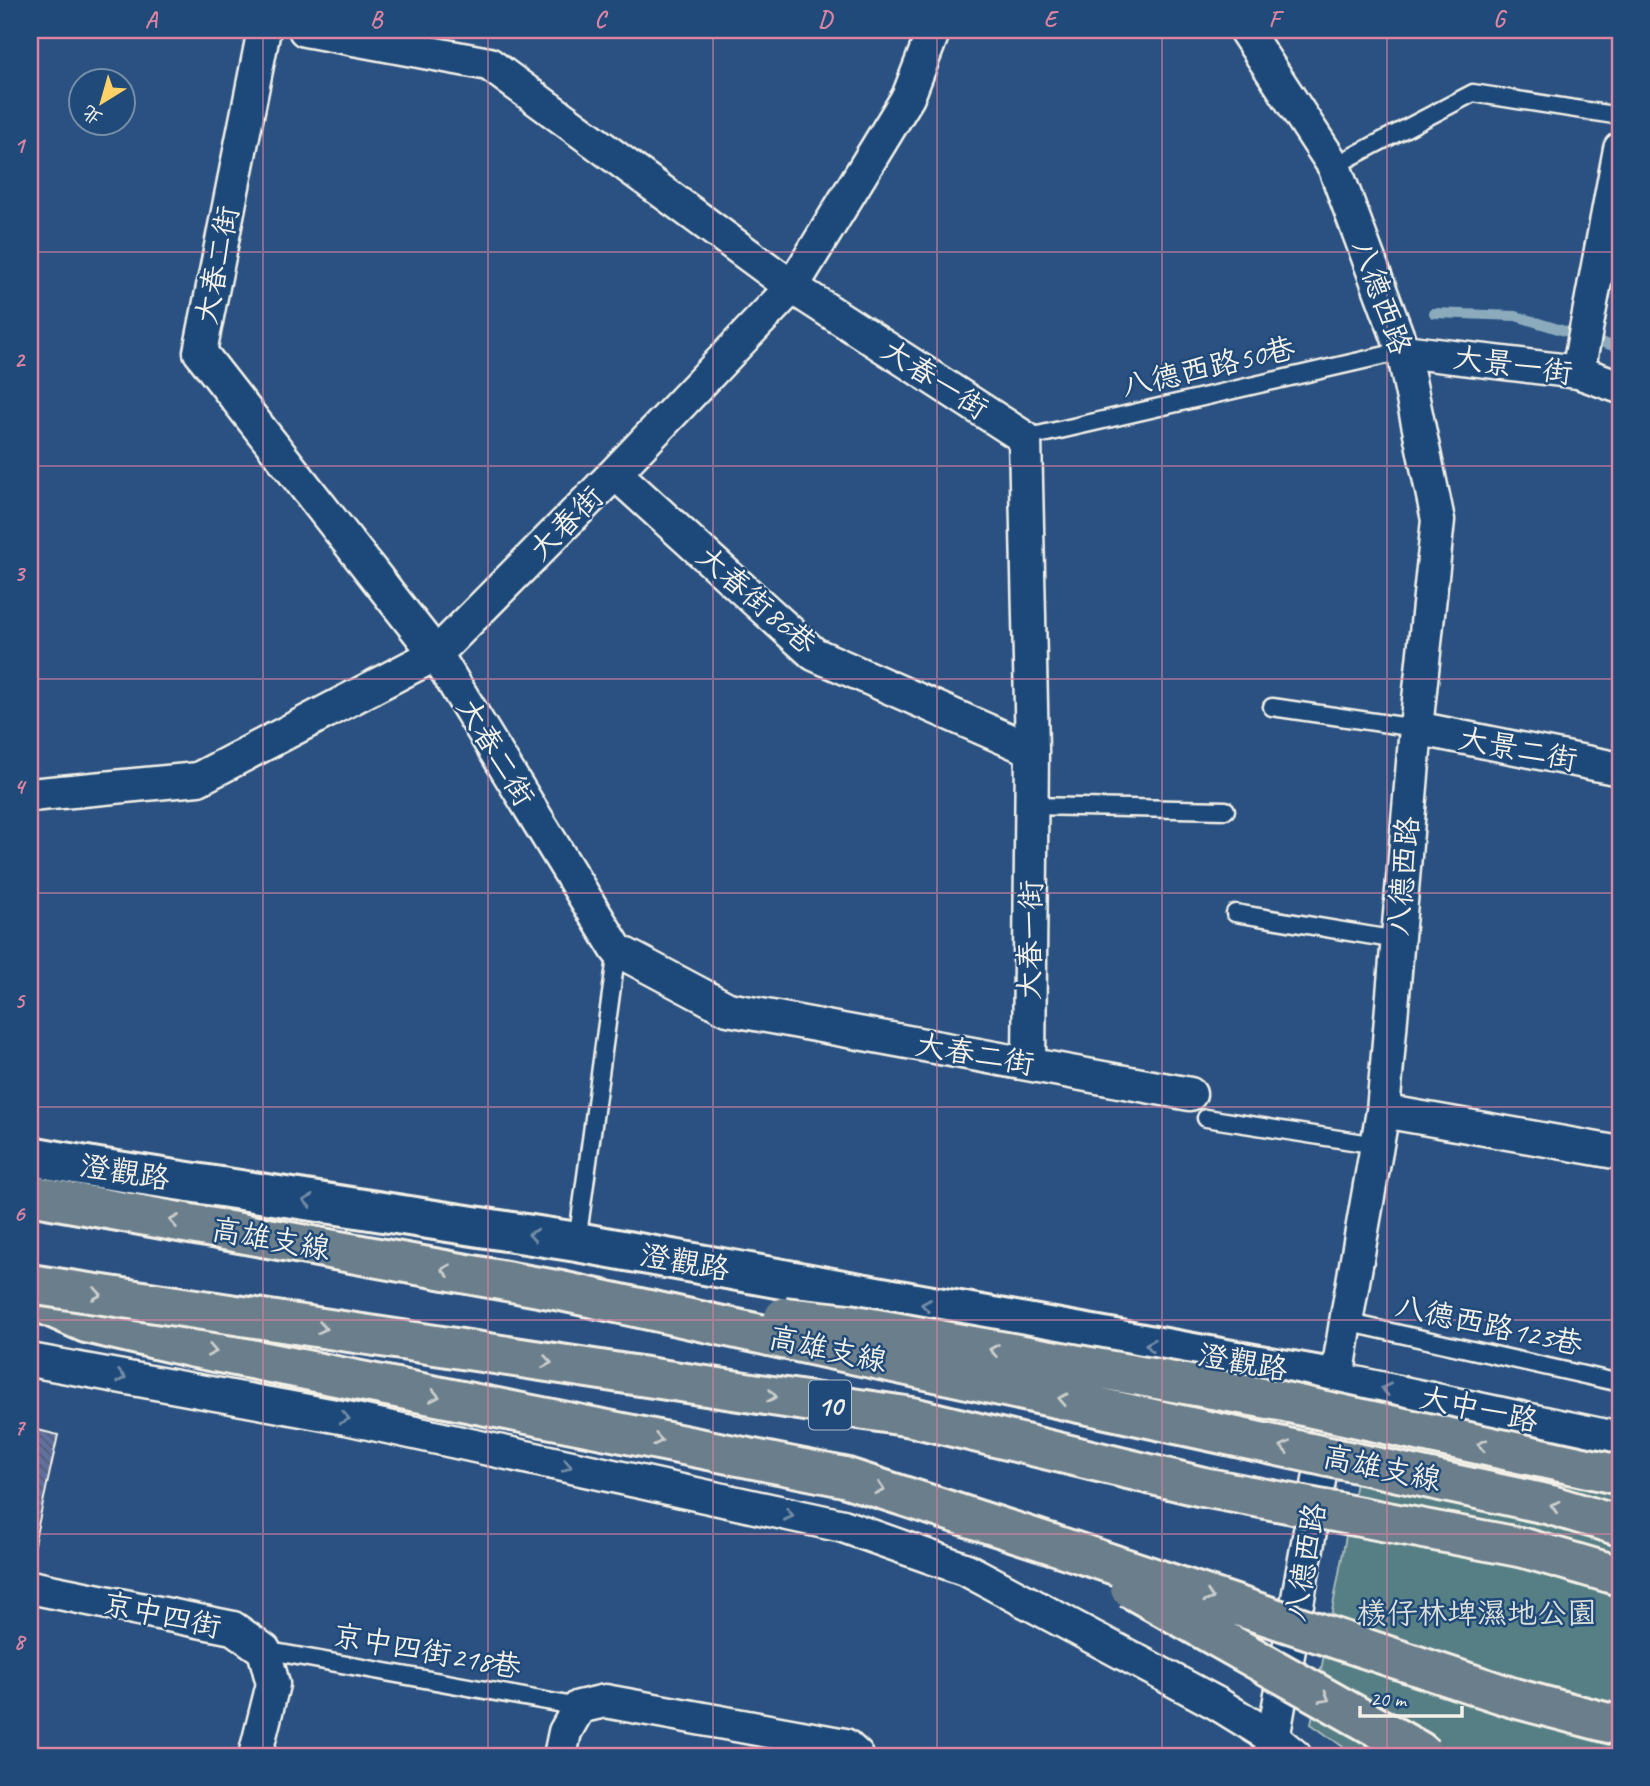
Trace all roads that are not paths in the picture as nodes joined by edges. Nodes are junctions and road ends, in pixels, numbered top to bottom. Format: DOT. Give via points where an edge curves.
graph roads {
  1 [pos="264,30"];
  2 [pos="305,30"];
  3 [pos="934,30"];
  4 [pos="1245,30"];
  5 [pos="1620,116"];
  6 [pos="1620,149"];
  7 [pos="1334,166"];
  8 [pos="792,287"];
  9 [pos="1404,351"];
  10 [pos="1578,372"];
  11 [pos="1620,387"];
  12 [pos="1025,438"];
  13 [pos="615,474"];
  14 [pos="436,654"];
  15 [pos="1272,707"];
  16 [pos="1416,728"];
  17 [pos="1032,750"];
  18 [pos="1620,769"];
  19 [pos="30,795"];
  20 [pos="1031,806"];
  21 [pos="1226,810"];
  22 [pos="1235,913"];
  23 [pos="1397,940"];
  24 [pos="617,950"];
  25 [pos="1029,1064"];
  26 [pos="1198,1106"];
  27 [pos="1383,1111"];
  28 [pos="1377,1145"];
  29 [pos="1620,1153"];
  30 [pos="30,1156"];
  31 [pos="30,1195"];
  32 [pos="577,1242"];
  33 [pos="30,1284"];
  34 [pos="561,1291"];
  35 [pos="30,1298"];
  36 [pos="1346,1322"];
  37 [pos="30,1360"];
  38 [pos="1337,1379"];
  39 [pos="1620,1383"];
  40 [pos="1620,1439"];
  41 [pos="1620,1475"];
  42 [pos="1620,1526"];
  43 [pos="1052,1544"];
  44 [pos="1620,1576"];
  45 [pos="30,1587"];
  46 [pos="264,1650"];
  47 [pos="579,1707"];
  48 [pos="1620,1726"];
  49 [pos="1279,1750"];
  50 [pos="255,1756"];
  51 [pos="559,1756"];
  52 [pos="857,1756"];
  53 [pos="1426,1756"];
  1 -- 14 [label="street, 大春二街" via="200,352"];
  2 -- 8 [label="street, 大春一街" via="489,64"];
  3 -- 8 [label="street, 大春街" via="908,97"];
  4 -- 7 [label="street, 八德西路"];
  5 -- 7 [label="lane" via="1473,93"];
  6 -- 10 [label="street"];
  7 -- 9 [label="street, 八德西路"];
  8 -- 12 [label="street, 大春一街"];
  8 -- 13 [label="street, 大春街"];
  9 -- 10 [label="street, 大景一街"];
  9 -- 12 [label="lane, 八德西路50巷"];
  9 -- 16 [label="street, 八德西路" via="1438,520"];
  10 -- 11 [label="street, 大景一街"];
  12 -- 17 [label="street, 大春一街"];
  13 -- 14 [label="street, 大春街"];
  13 -- 17 [label="street, 大春街86巷" via="814,654"];
  14 -- 19 [label="street, 大春街" via="198,779"];
  14 -- 24 [label="street, 大春二街"];
  15 -- 16 [label="lane"];
  16 -- 18 [label="street, 大景二街"];
  16 -- 23 [label="street, 八德西路"];
  17 -- 20 [label="street, 大春一街"];
  20 -- 21 [label="lane"];
  20 -- 25 [label="street, 大春一街"];
  22 -- 23 [label="lane"];
  23 -- 27 [label="street, 八德西路"];
  24 -- 25 [label="street, 大春二街" via="728,1009"];
  24 -- 32 [label="lane"];
  25 -- 26 [label="street, 大春二街"];
  26 -- 28 [label="lane"];
  27 -- 28 [label="street, 八德西路"];
  27 -- 29 [label="street"];
  28 -- 36 [label="street, 八德西路"];
  32 -- 30 [label="street, 澄觀路, one-way"];
  34 -- 31 [label="highway, 高雄支線 / 10, one-way"];
  38 -- 32 [label="street, 澄觀路, one-way"];
  33 -- 44 [label="highway, 高雄支線 / 10, one-way, bridge" via="912,1417 1203,1487 1524,1548"];
  41 -- 34 [label="highway, one-way, bridge" via="1280,1401 849,1324"];
  42 -- 34 [label="highway, 高雄支線 / 10, one-way, bridge" via="1551,1505"];
  35 -- 43 [label="highway, one-way" via="86,1323 190,1347 844,1477"];
  36 -- 38 [label="street, 八德西路"];
  36 -- 39 [label="lane, 八德西路123巷"];
  37 -- 49 [label="street, one-way" via="346,1418 843,1526 967,1570 1218,1704"];
  40 -- 38 [label="street, 大中一路, one-way"];
  38 -- 49 [label="street, 八德西路"];
  43 -- 48 [label="highway, one-way, bridge" via="1514,1698"];
  43 -- 53 [label="highway, one-way, bridge"];
  45 -- 46 [label="street, 京中四街" via="233,1628"];
  46 -- 47 [label="lane, 京中四街218巷"];
  46 -- 50 [label="street" via="273,1684"];
  47 -- 51 [label="street" via="565,1732"];
  47 -- 52 [label="street" via="605,1701 845,1745"];
}
